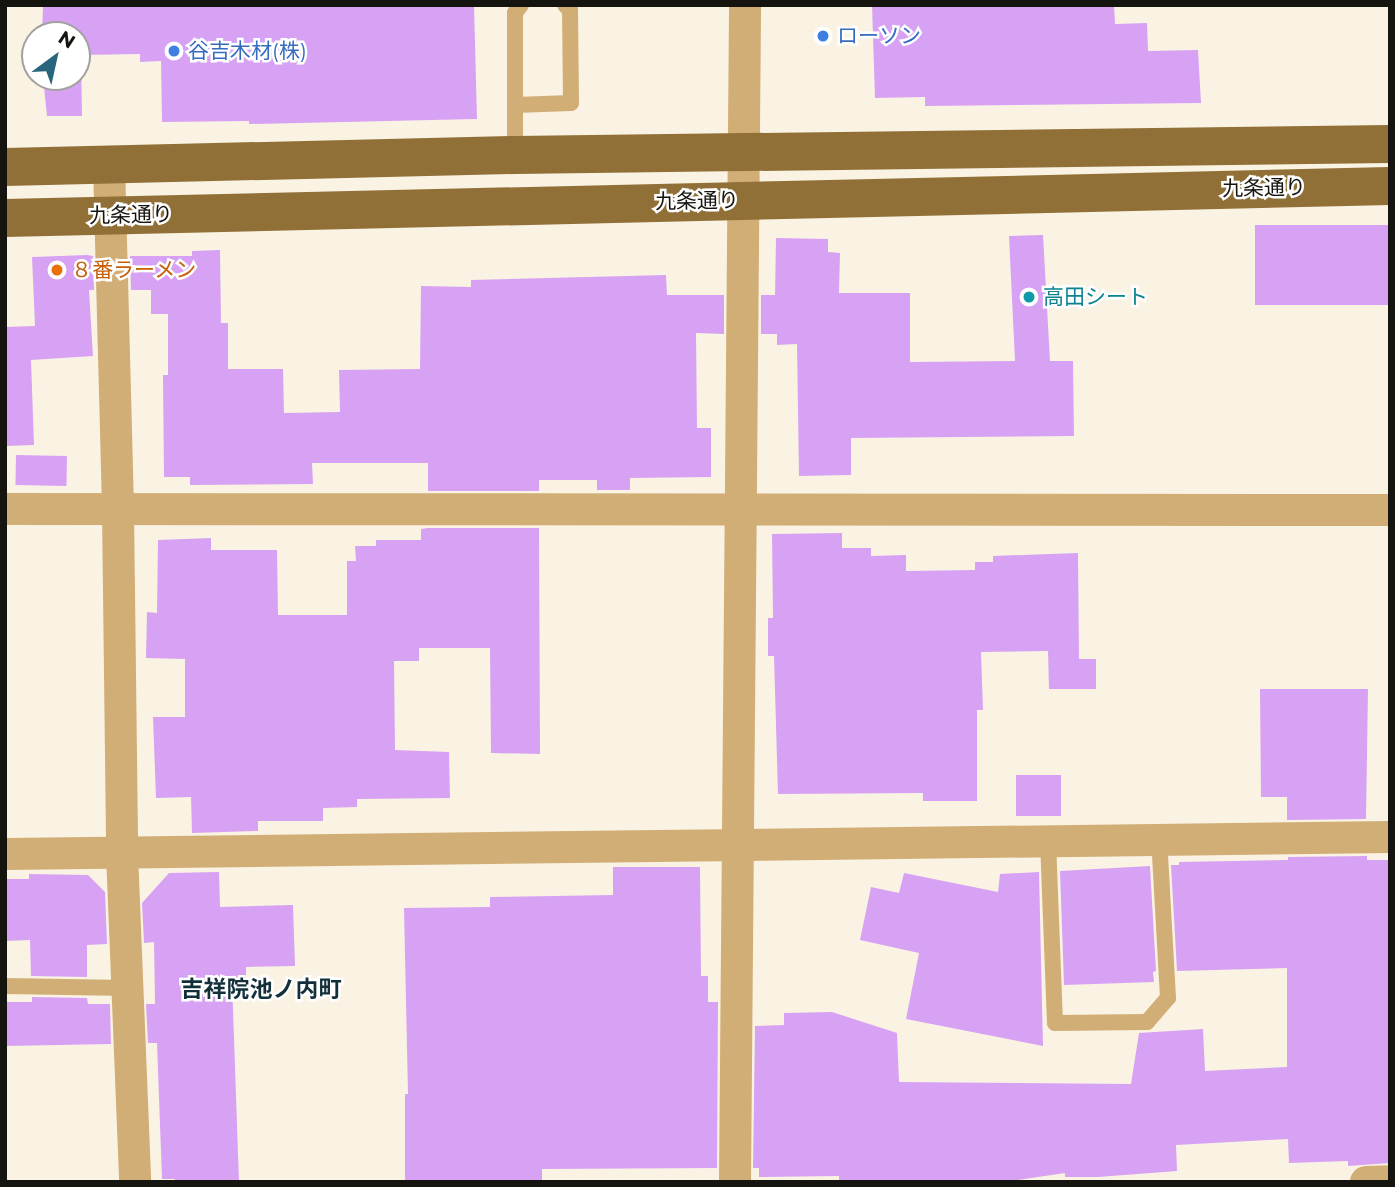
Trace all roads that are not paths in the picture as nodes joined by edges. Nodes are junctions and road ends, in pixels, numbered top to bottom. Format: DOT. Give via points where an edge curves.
graph roads {
  1 [pos="521,5"];
  2 [pos="565,5"];
  3 [pos="745,5"];
  4 [pos="515,106"];
  5 [pos="1390,144"];
  6 [pos="743,152"];
  7 [pos="515,155"];
  8 [pos="109,164"];
  9 [pos="5,167"];
  10 [pos="1390,186"];
  11 [pos="742,200"];
  12 [pos="110,216"];
  13 [pos="5,218"];
  14 [pos="5,509"];
  15 [pos="118,510"];
  16 [pos="1390,510"];
  17 [pos="743,511"];
  18 [pos="1390,836"];
  19 [pos="1158,839"];
  20 [pos="1048,841"];
  21 [pos="738,844"];
  22 [pos="122,853"];
  23 [pos="5,854"];
  24 [pos="5,986"];
  25 [pos="127,988"];
  26 [pos="1390,1181"];
  27 [pos="135,1182"];
  28 [pos="736,1182"];
  29 [pos="1366,1182"];
  1 -- 4 [label="lane" via="515,13"];
  2 -- 4 [label="lane" via="570,10 571,103"];
  3 -- 6 [label="street"];
  4 -- 7 [label="lane"];
  5 -- 6 [label="highway, 九条通り"];
  6 -- 7 [label="highway, 九条通り"];
  6 -- 11 [label="street"];
  7 -- 8 [label="highway, 九条通り"];
  8 -- 9 [label="highway, 九条通り"];
  8 -- 12 [label="street"];
  10 -- 11 [label="highway, 九条通り"];
  11 -- 12 [label="highway, 九条通り"];
  11 -- 17 [label="street"];
  12 -- 13 [label="highway, 九条通り"];
  12 -- 15 [label="street"];
  14 -- 15 [label="street"];
  15 -- 17 [label="street"];
  15 -- 22 [label="street"];
  16 -- 17 [label="street"];
  17 -- 21 [label="street"];
  18 -- 19 [label="street"];
  19 -- 20 [label="street"];
  19 -- 20 [label="lane" via="1168,999 1147,1022 1055,1023"];
  20 -- 21 [label="street"];
  21 -- 22 [label="street"];
  21 -- 28 [label="street"];
  22 -- 23 [label="street"];
  22 -- 25 [label="street"];
  24 -- 25 [label="lane"];
  25 -- 27 [label="street"];
  26 -- 29 [label="street"];
}
